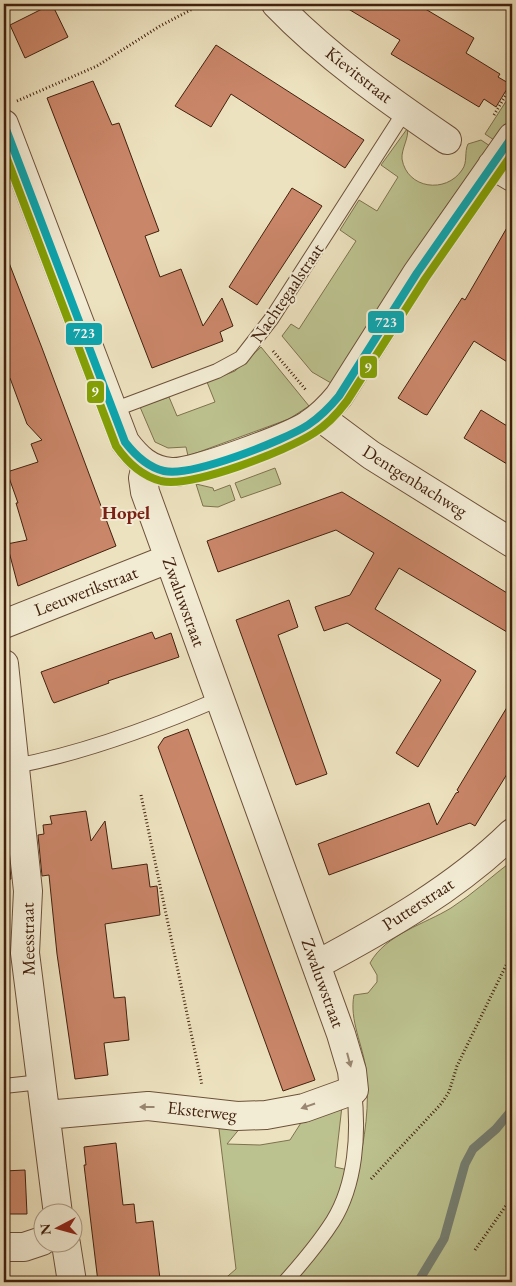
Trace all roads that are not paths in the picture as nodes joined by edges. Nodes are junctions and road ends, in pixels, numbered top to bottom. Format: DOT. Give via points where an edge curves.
graph roads {
  1 [pos="276,4"];
  2 [pos="405,111"];
  3 [pos="10,112"];
  4 [pos="512,138"];
  5 [pos="447,140"];
  6 [pos="502,171"];
  7 [pos="113,410"];
  8 [pos="320,416"];
  9 [pos="146,465"];
  10 [pos="512,543"];
  11 [pos="168,559"];
  12 [pos="4,624"];
  13 [pos="4,664"];
  14 [pos="219,699"];
  15 [pos="14,766"];
  16 [pos="512,833"];
  17 [pos="14,919"];
  18 [pos="316,965"];
  19 [pos="41,1082"];
  20 [pos="4,1086"];
  21 [pos="354,1090"];
  22 [pos="46,1115"];
  23 [pos="57,1204"];
  24 [pos="32,1244"];
  25 [pos="4,1247"];
  26 [pos="68,1254"];
  27 [pos="72,1282"];
  28 [pos="285,1282"];
  1 -- 2 [label="street, Kievitstraat" via="294,23"];
  2 -- 5 [label="street, Kievitstraat"];
  2 -- 7 [label="lane, Nachtegaalstraat" via="260,335 241,358 230,366"];
  3 -- 7 [label="street"];
  4 -- 6 [label="street"];
  6 -- 8 [label="street" via="417,273 339,396"];
  7 -- 9 [label="street" via="125,442"];
  8 -- 9 [label="street" via="298,431 195,469 170,472"];
  8 -- 10 [label="street, Dentgenbachweg" via="371,455"];
  9 -- 11 [label="street, Zwaluwstraat" via="144,492"];
  11 -- 12 [label="street, Leeuwerikstraat"];
  11 -- 14 [label="street, Zwaluwstraat"];
  13 -- 15 [label="street, Meesstraat"];
  14 -- 15 [label="lane" via="114,739"];
  14 -- 18 [label="street, Zwaluwstraat"];
  15 -- 17 [label="street, Meesstraat" via="28,891"];
  16 -- 18 [label="street, Putterstraat" via="494,851 424,903"];
  17 -- 19 [label="street, Meesstraat" via="25,953"];
  18 -- 21 [label="street, Zwaluwstraat, one-way" via="342,1034"];
  19 -- 20 [label="lane"];
  19 -- 22 [label="street, Meesstraat"];
  21 -- 22 [label="street, Eksterweg, one-way" via="304,1108 279,1113 237,1116 148,1106"];
  21 -- 28 [label="lane" via="354,1157 348,1185 334,1220"];
  22 -- 23 [label="street, Meesstraat"];
  24 -- 25 [label="street"];
  26 -- 27 [label="street"];
}
